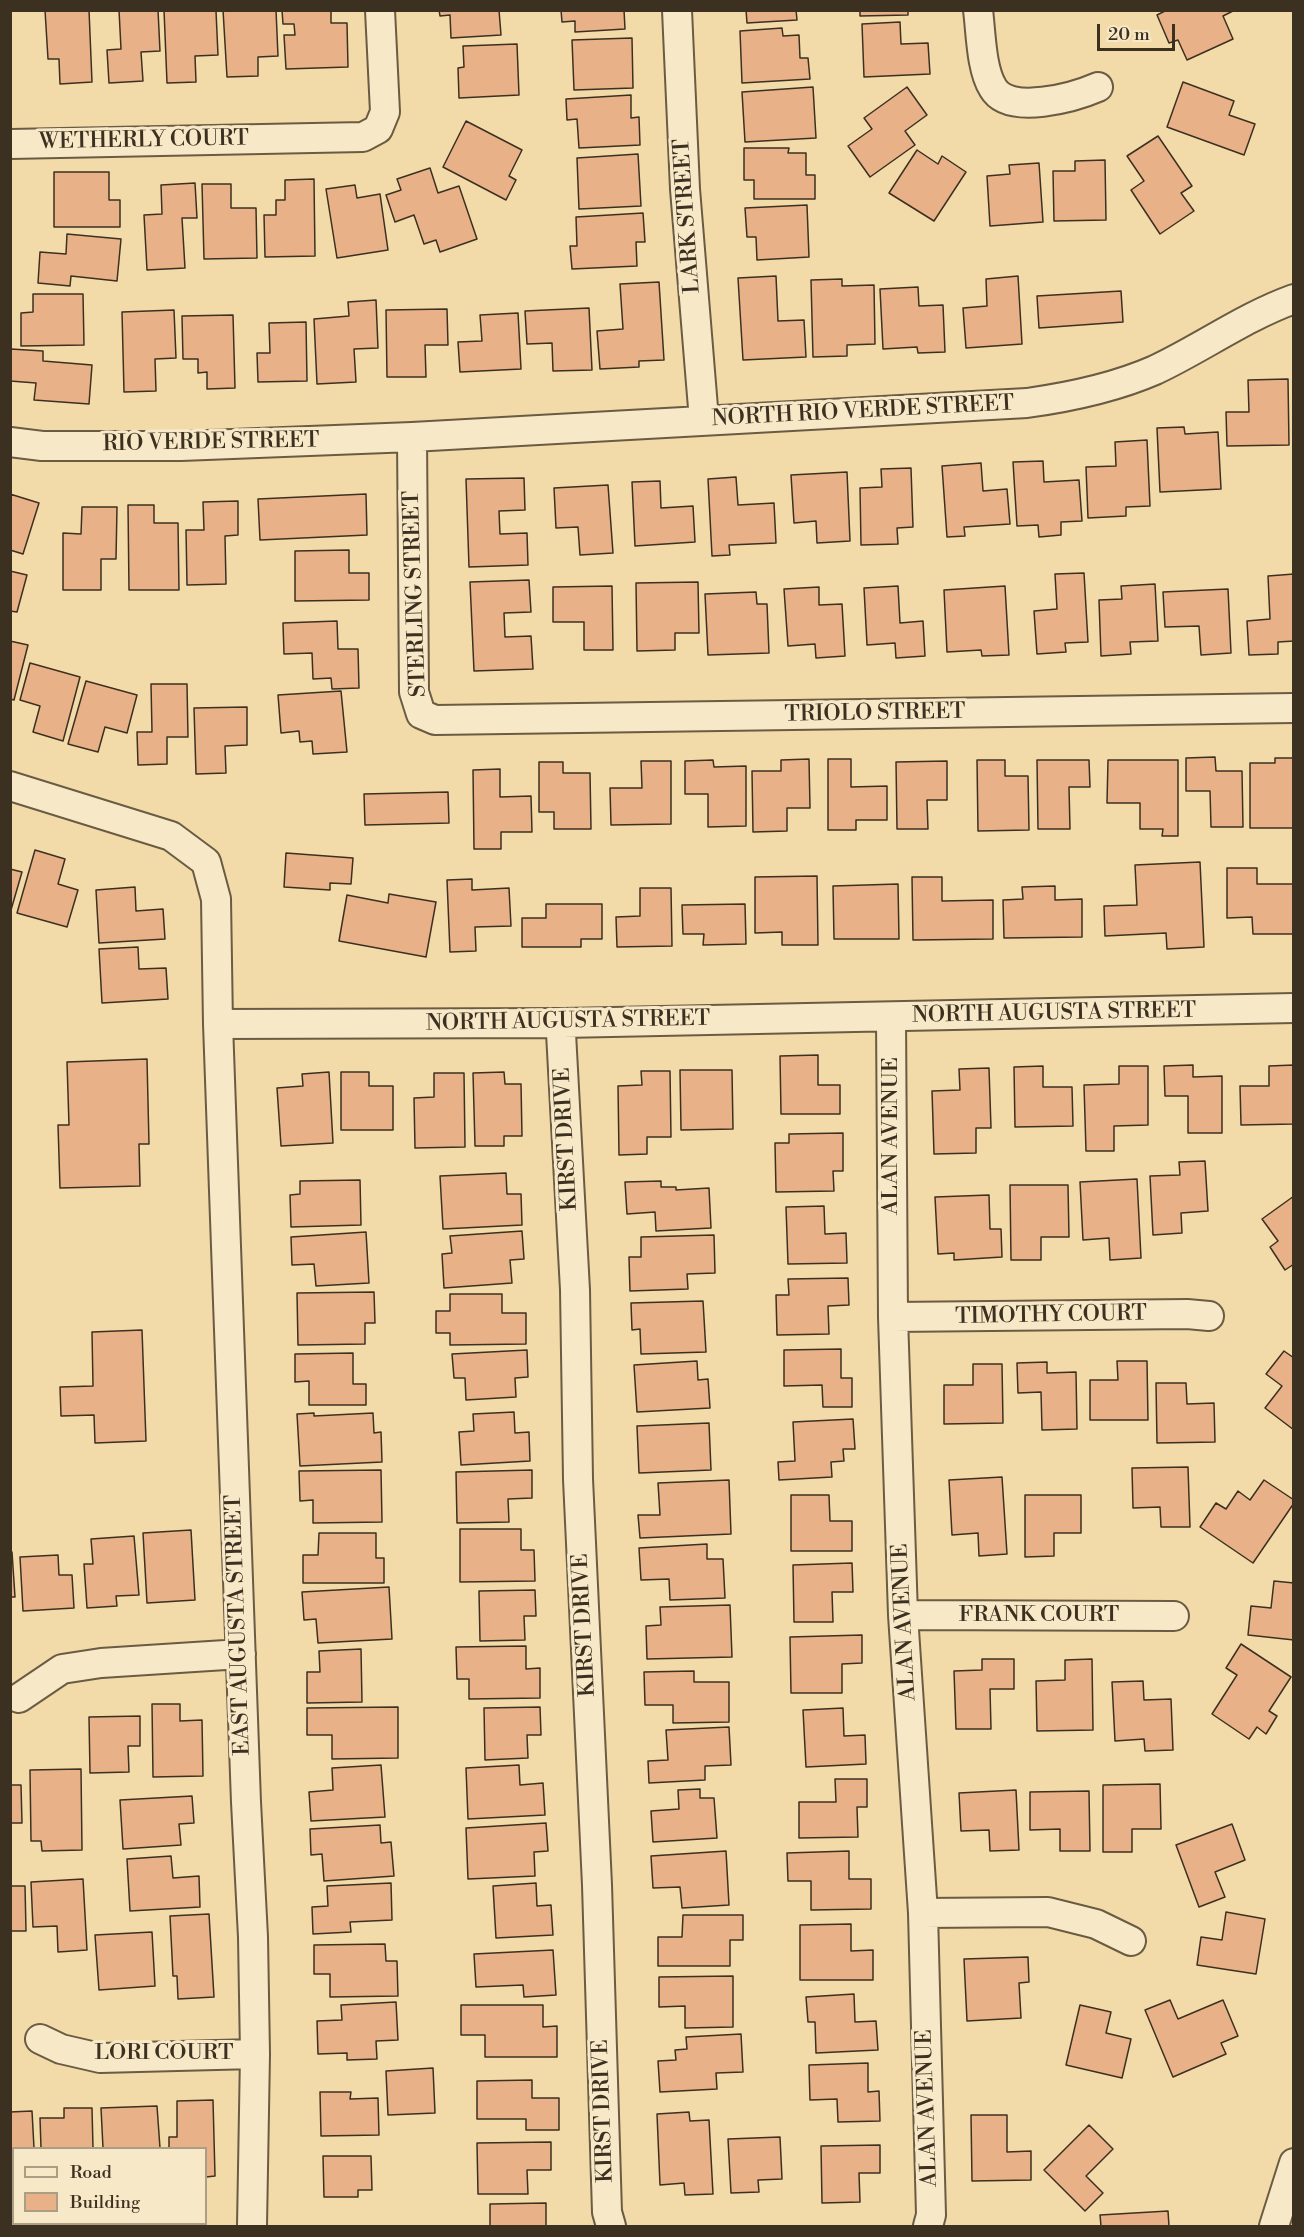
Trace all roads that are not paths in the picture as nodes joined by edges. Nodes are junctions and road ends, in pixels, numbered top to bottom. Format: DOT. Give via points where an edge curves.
graph roads {
  1 [pos="380,10"];
  2 [pos="677,10"];
  3 [pos="978,10"];
  4 [pos="1098,87"];
  5 [pos="10,144"];
  6 [pos="1293,299"];
  7 [pos="704,420"];
  8 [pos="412,437"];
  9 [pos="10,442"];
  10 [pos="1293,708"];
  11 [pos="456,720"];
  12 [pos="10,786"];
  13 [pos="1293,1008"];
  14 [pos="891,1017"];
  15 [pos="563,1023"];
  16 [pos="218,1024"];
  17 [pos="1209,1316"];
  18 [pos="893,1317"];
  19 [pos="903,1615"];
  20 [pos="1174,1616"];
  21 [pos="241,1654"];
  22 [pos="19,1698"];
  23 [pos="923,1912"];
  24 [pos="1131,1941"];
  25 [pos="40,2039"];
  26 [pos="255,2054"];
  27 [pos="1293,2163"];
  28 [pos="1290,2192"];
  29 [pos="252,2226"];
  30 [pos="611,2226"];
  31 [pos="928,2226"];
  32 [pos="1274,2226"];
  1 -- 5 [label="street, WETHERLY COURT" via="385,112 378,129 363,137"];
  2 -- 7 [label="street, LARK STREET" via="685,189"];
  3 -- 4 [label="street" via="987,73 994,91 1012,102 1049,102"];
  6 -- 7 [label="street, NORTH RIO VERDE STREET" via="1134,379 1082,394 999,406"];
  7 -- 8 [label="street, NORTH RIO VERDE STREET"];
  8 -- 9 [label="street, RIO VERDE STREET" via="180,446 42,446"];
  8 -- 11 [label="street, STERLING STREET" via="414,692 421,714 435,720"];
  10 -- 11 [label="street, TRIOLO STREET"];
  12 -- 16 [label="street" via="171,836 206,862 216,899"];
  13 -- 14 [label="street, NORTH AUGUSTA STREET"];
  14 -- 15 [label="street, NORTH AUGUSTA STREET"];
  14 -- 18 [label="street, ALAN AVENUE"];
  15 -- 16 [label="street, NORTH AUGUSTA STREET"];
  15 -- 30 [label="street, KIRST DRIVE" via="607,2212"];
  16 -- 21 [label="street, EAST AUGUSTA STREET"];
  17 -- 18 [label="street, TIMOTHY COURT"];
  18 -- 19 [label="street, ALAN AVENUE"];
  19 -- 20 [label="street, FRANK COURT"];
  19 -- 23 [label="street, ALAN AVENUE"];
  21 -- 22 [label="street" via="62,1669"];
  21 -- 26 [label="street, EAST AUGUSTA STREET"];
  23 -- 24 [label="street" via="1048,1912 1096,1924"];
  23 -- 31 [label="street, ALAN AVENUE" via="931,2215"];
  25 -- 26 [label="street, LORI COURT" via="61,2049 100,2058"];
  26 -- 29 [label="street, EAST AUGUSTA STREET"];
  27 -- 28 [label="street"];
  28 -- 32 [label="street"];
}
